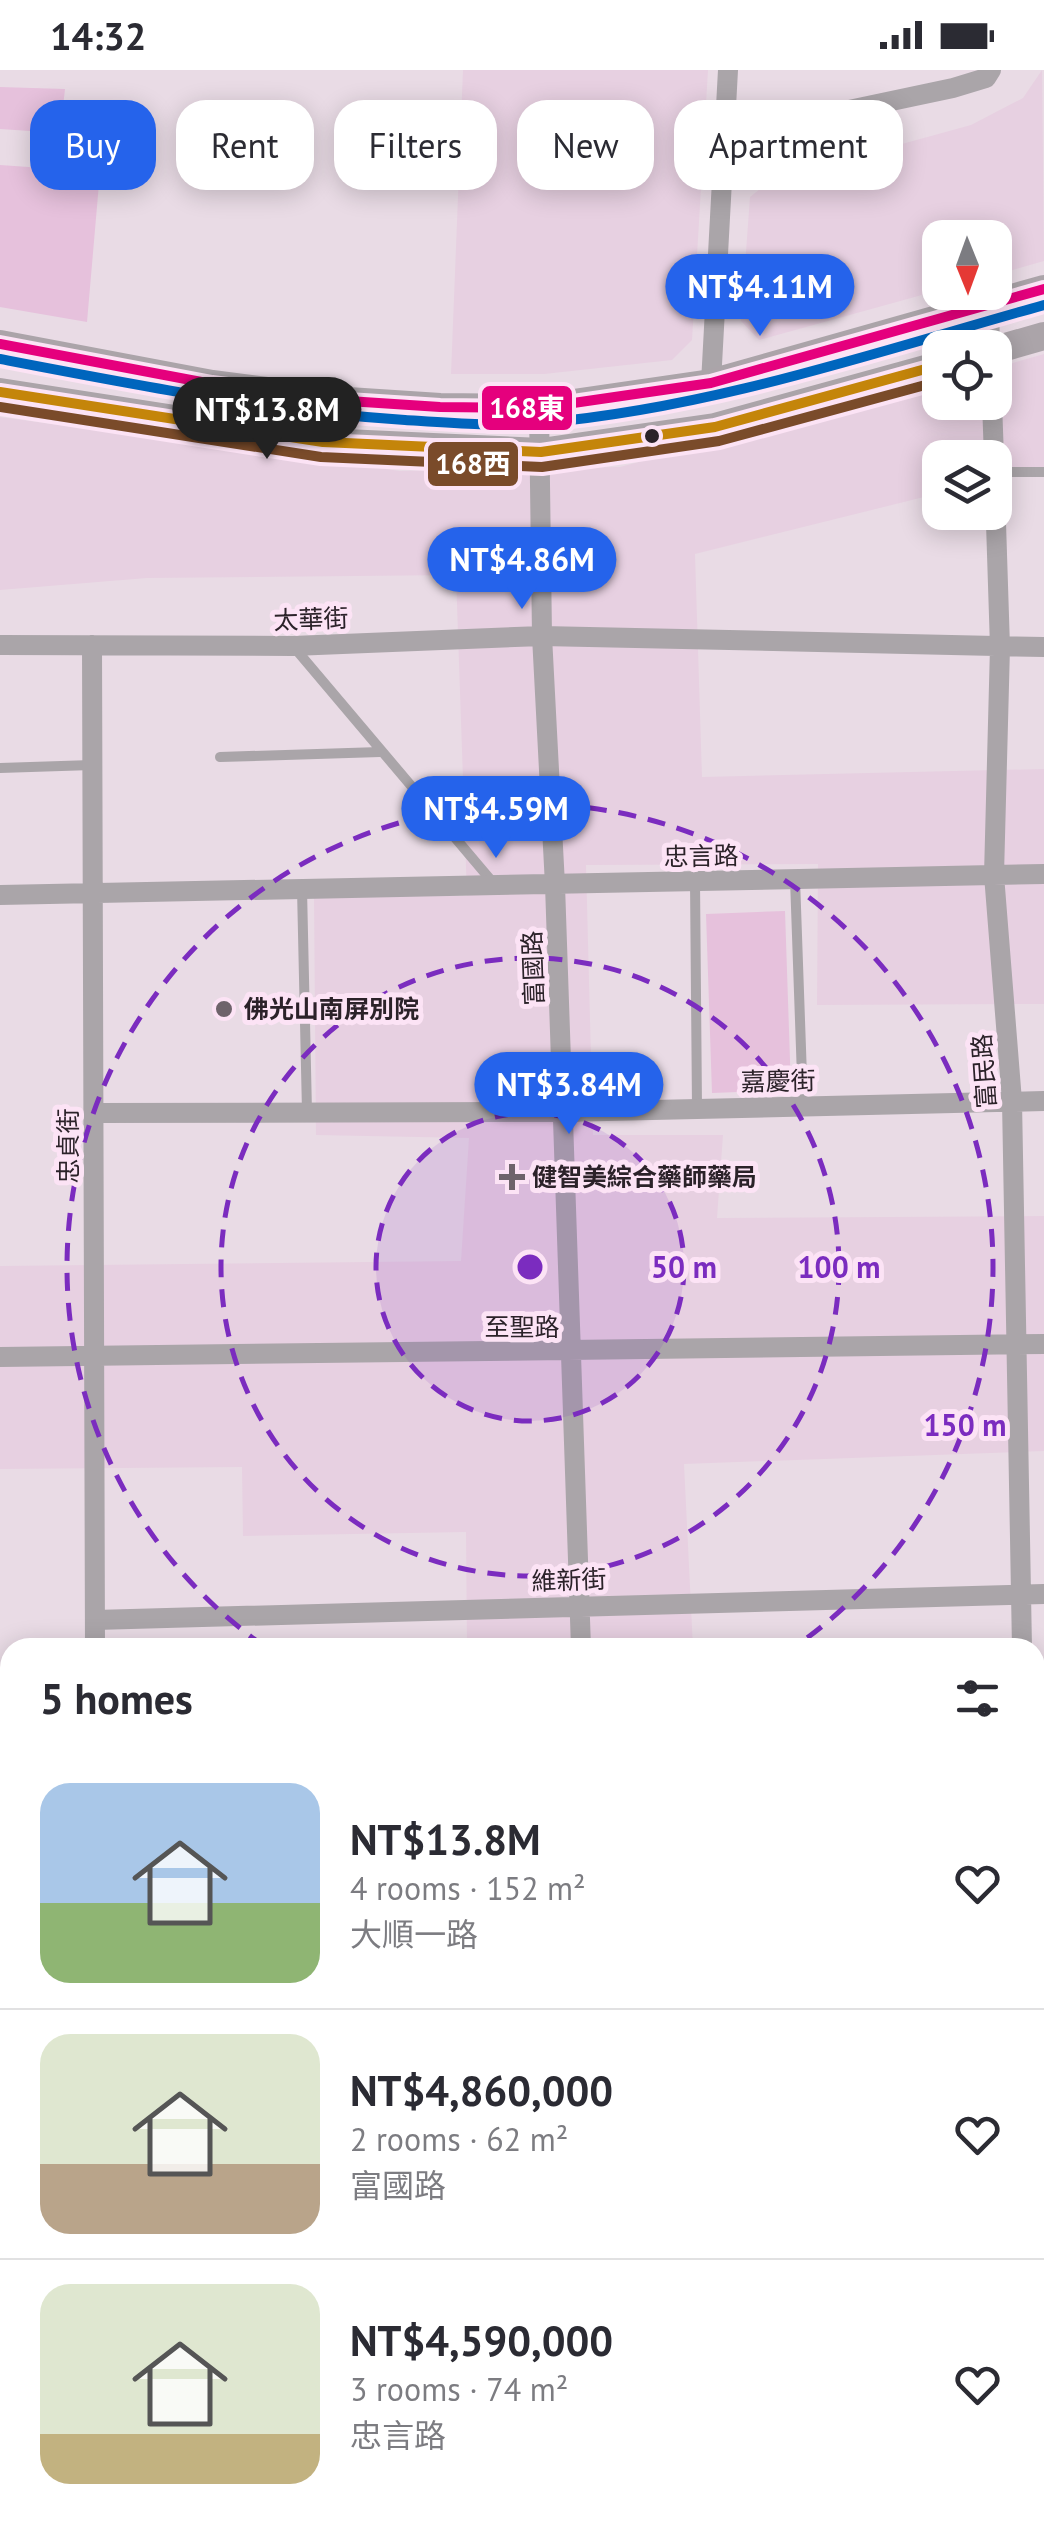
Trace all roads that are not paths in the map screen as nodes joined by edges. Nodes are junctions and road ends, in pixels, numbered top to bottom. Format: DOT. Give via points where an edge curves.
graph roads {
  1 [pos="728,70"];
  2 [pos="991,70"];
  3 [pos="727,100"];
  4 [pos="896,100"];
  5 [pos="723,190"];
  6 [pos="1044,289"];
  7 [pos="1012,298"];
  8 [pos="971,310"];
  9 [pos="1044,336"];
  10 [pos="0,344"];
  11 [pos="1012,344"];
  12 [pos="922,370"];
  13 [pos="711,383"];
  14 [pos="0,392"];
  15 [pos="539,408"];
  16 [pos="540,452"];
  17 [pos="1012,472"];
  18 [pos="1044,472"];
  19 [pos="996,530"];
  20 [pos="542,636"];
  21 [pos="0,645"];
  22 [pos="92,645"];
  23 [pos="293,646"];
  24 [pos="1000,647"];
  25 [pos="1044,647"];
  26 [pos="380,752"];
  27 [pos="220,757"];
  28 [pos="92,765"];
  29 [pos="0,768"];
  30 [pos="1044,874"];
  31 [pos="994,875"];
  32 [pos="695,880"];
  33 [pos="795,880"];
  34 [pos="496,886"];
  35 [pos="555,886"];
  36 [pos="302,889"];
  37 [pos="92,893"];
  38 [pos="0,895"];
  39 [pos="1044,1100"];
  40 [pos="1012,1101"];
  41 [pos="802,1106"];
  42 [pos="697,1107"];
  43 [pos="562,1112"];
  44 [pos="307,1113"];
  45 [pos="93,1114"];
  46 [pos="1016,1344"];
  47 [pos="1044,1344"];
  48 [pos="570,1351"];
  49 [pos="94,1355"];
  50 [pos="0,1357"];
  51 [pos="1021,1594"];
  52 [pos="1044,1594"];
  53 [pos="579,1605"];
  54 [pos="95,1620"];
  55 [pos="95,1638"];
  56 [pos="580,1638"];
  57 [pos="1022,1638"];
  1 -- 3 [label="street"];
  2 -- 4 [label="street" via="986,78"];
  5 -- 13 [label="street"];
  6 -- 7 [label="street"];
  8 -- 13 [label="street"];
  9 -- 11 [label="street"];
  10 -- 15 [label="street" via="310,396"];
  12 -- 16 [label="street" via="715,427"];
  13 -- 15 [label="street"];
  14 -- 16 [label="street" via="323,442"];
  15 -- 16 [label="street, 富國路"];
  16 -- 20 [label="street, 富國路"];
  17 -- 18 [label="lane"];
  19 -- 24 [label="street, 富民路"];
  20 -- 23 [label="street, 太華街"];
  20 -- 24 [label="street, 太華街"];
  20 -- 35 [label="street, 富國路"];
  21 -- 22 [label="street, 太華街"];
  22 -- 23 [label="street, 太華街"];
  22 -- 28 [label="street, 忠貞街"];
  23 -- 26 [label="lane"];
  24 -- 25 [label="street, 太華街"];
  24 -- 31 [label="street, 富民路"];
  26 -- 27 [label="lane"];
  26 -- 34 [label="lane"];
  28 -- 29 [label="lane"];
  28 -- 37 [label="street, 忠貞街"];
  30 -- 31 [label="street, 忠言路"];
  31 -- 33 [label="street, 忠言路"];
  31 -- 40 [label="street, 富民路"];
  32 -- 33 [label="street, 忠言路"];
  32 -- 35 [label="street, 忠言路"];
  32 -- 42 [label="lane"];
  33 -- 41 [label="lane"];
  34 -- 35 [label="street, 忠言路"];
  34 -- 36 [label="street, 忠言路"];
  35 -- 43 [label="street, 富國路"];
  36 -- 37 [label="street, 忠言路"];
  36 -- 44 [label="lane"];
  37 -- 38 [label="street, 忠言路"];
  37 -- 45 [label="street, 忠貞街"];
  39 -- 40 [label="street, 嘉慶街"];
  40 -- 41 [label="street, 嘉慶街"];
  40 -- 46 [label="street, 富民路"];
  41 -- 42 [label="street, 嘉慶街"];
  42 -- 43 [label="street, 嘉慶街"];
  43 -- 44 [label="street, 嘉慶街"];
  43 -- 48 [label="street, 富國路"];
  44 -- 45 [label="street, 嘉慶街"];
  45 -- 49 [label="street, 忠貞街"];
  46 -- 47 [label="street, 至聖路"];
  46 -- 48 [label="street, 至聖路"];
  46 -- 51 [label="street, 富民路"];
  48 -- 49 [label="street, 至聖路"];
  48 -- 53 [label="street, 富國路"];
  49 -- 50 [label="street, 至聖路"];
  49 -- 54 [label="street, 忠貞街"];
  51 -- 52 [label="street, 維新街"];
  51 -- 53 [label="street, 維新街"];
  51 -- 57 [label="street, 富民路"];
  53 -- 54 [label="street, 維新街"];
  53 -- 56 [label="street, 富國路"];
  54 -- 55 [label="street, 忠貞街"];
}
